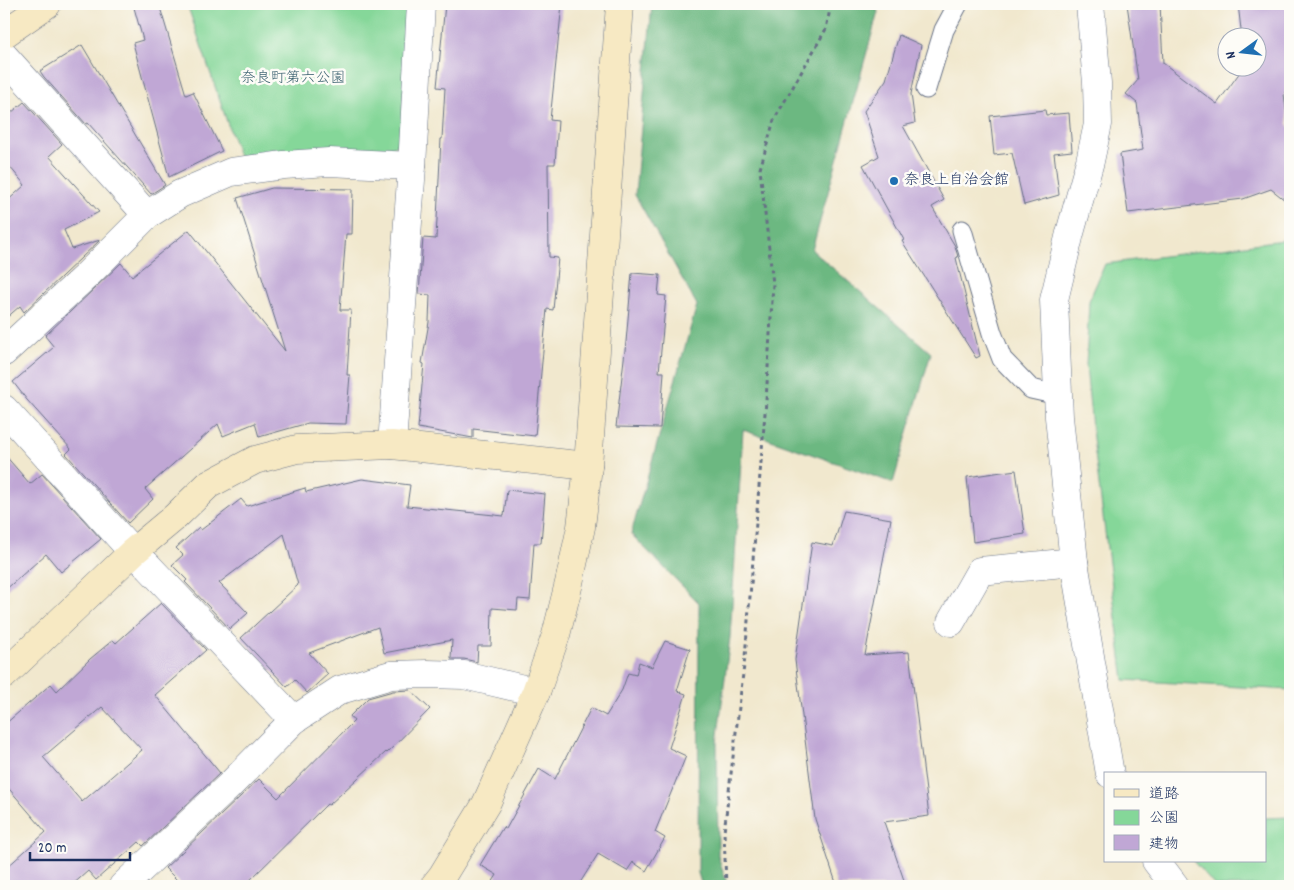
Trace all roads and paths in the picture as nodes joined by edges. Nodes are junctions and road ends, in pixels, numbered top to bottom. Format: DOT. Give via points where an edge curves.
graph roads {
  1 [pos="47,4"];
  2 [pos="421,4"];
  3 [pos="620,4"];
  4 [pos="831,4"];
  5 [pos="958,4"];
  6 [pos="1090,4"];
  7 [pos="4,34"];
  8 [pos="4,56"];
  9 [pos="926,89"];
  10 [pos="412,166"];
  11 [pos="148,215"];
  12 [pos="962,230"];
  13 [pos="4,352"];
  14 [pos="1058,395"];
  15 [pos="4,409"];
  16 [pos="392,445"];
  17 [pos="588,466"];
  18 [pos="133,552"];
  19 [pos="1074,562"];
  20 [pos="951,622"];
  21 [pos="4,675"];
  22 [pos="536,692"];
  23 [pos="294,720"];
  24 [pos="1110,772"];
  25 [pos="1157,862"];
  26 [pos="444,883"];
  27 [pos="123,886"];
  28 [pos="726,886"];
  29 [pos="1175,886"];
  1 -- 7 [label="street"];
  2 -- 10 [label="street"];
  3 -- 17 [label="street"];
  4 -- 28 [label="path" via="826,29 774,120 760,169 773,284 745,658 724,832"];
  5 -- 9 [label="lane" via="944,30"];
  6 -- 14 [label="street" via="1098,124 1054,300"];
  8 -- 11 [label="street"];
  10 -- 11 [label="street" via="329,162 284,164 231,172 180,194"];
  10 -- 16 [label="street"];
  11 -- 13 [label="street"];
  12 -- 14 [label="lane" via="1002,359 1031,389"];
  14 -- 19 [label="street"];
  15 -- 18 [label="street"];
  16 -- 17 [label="street"];
  16 -- 18 [label="street" via="297,449 255,460 208,485"];
  17 -- 22 [label="street" via="569,583"];
  18 -- 21 [label="street"];
  18 -- 23 [label="street"];
  19 -- 20 [label="street" via="980,571"];
  19 -- 24 [label="street"];
  22 -- 23 [label="street" via="464,676 391,675 340,690"];
  22 -- 26 [label="street" via="486,804"];
  23 -- 27 [label="street"];
  25 -- 29 [label="street"];
}
